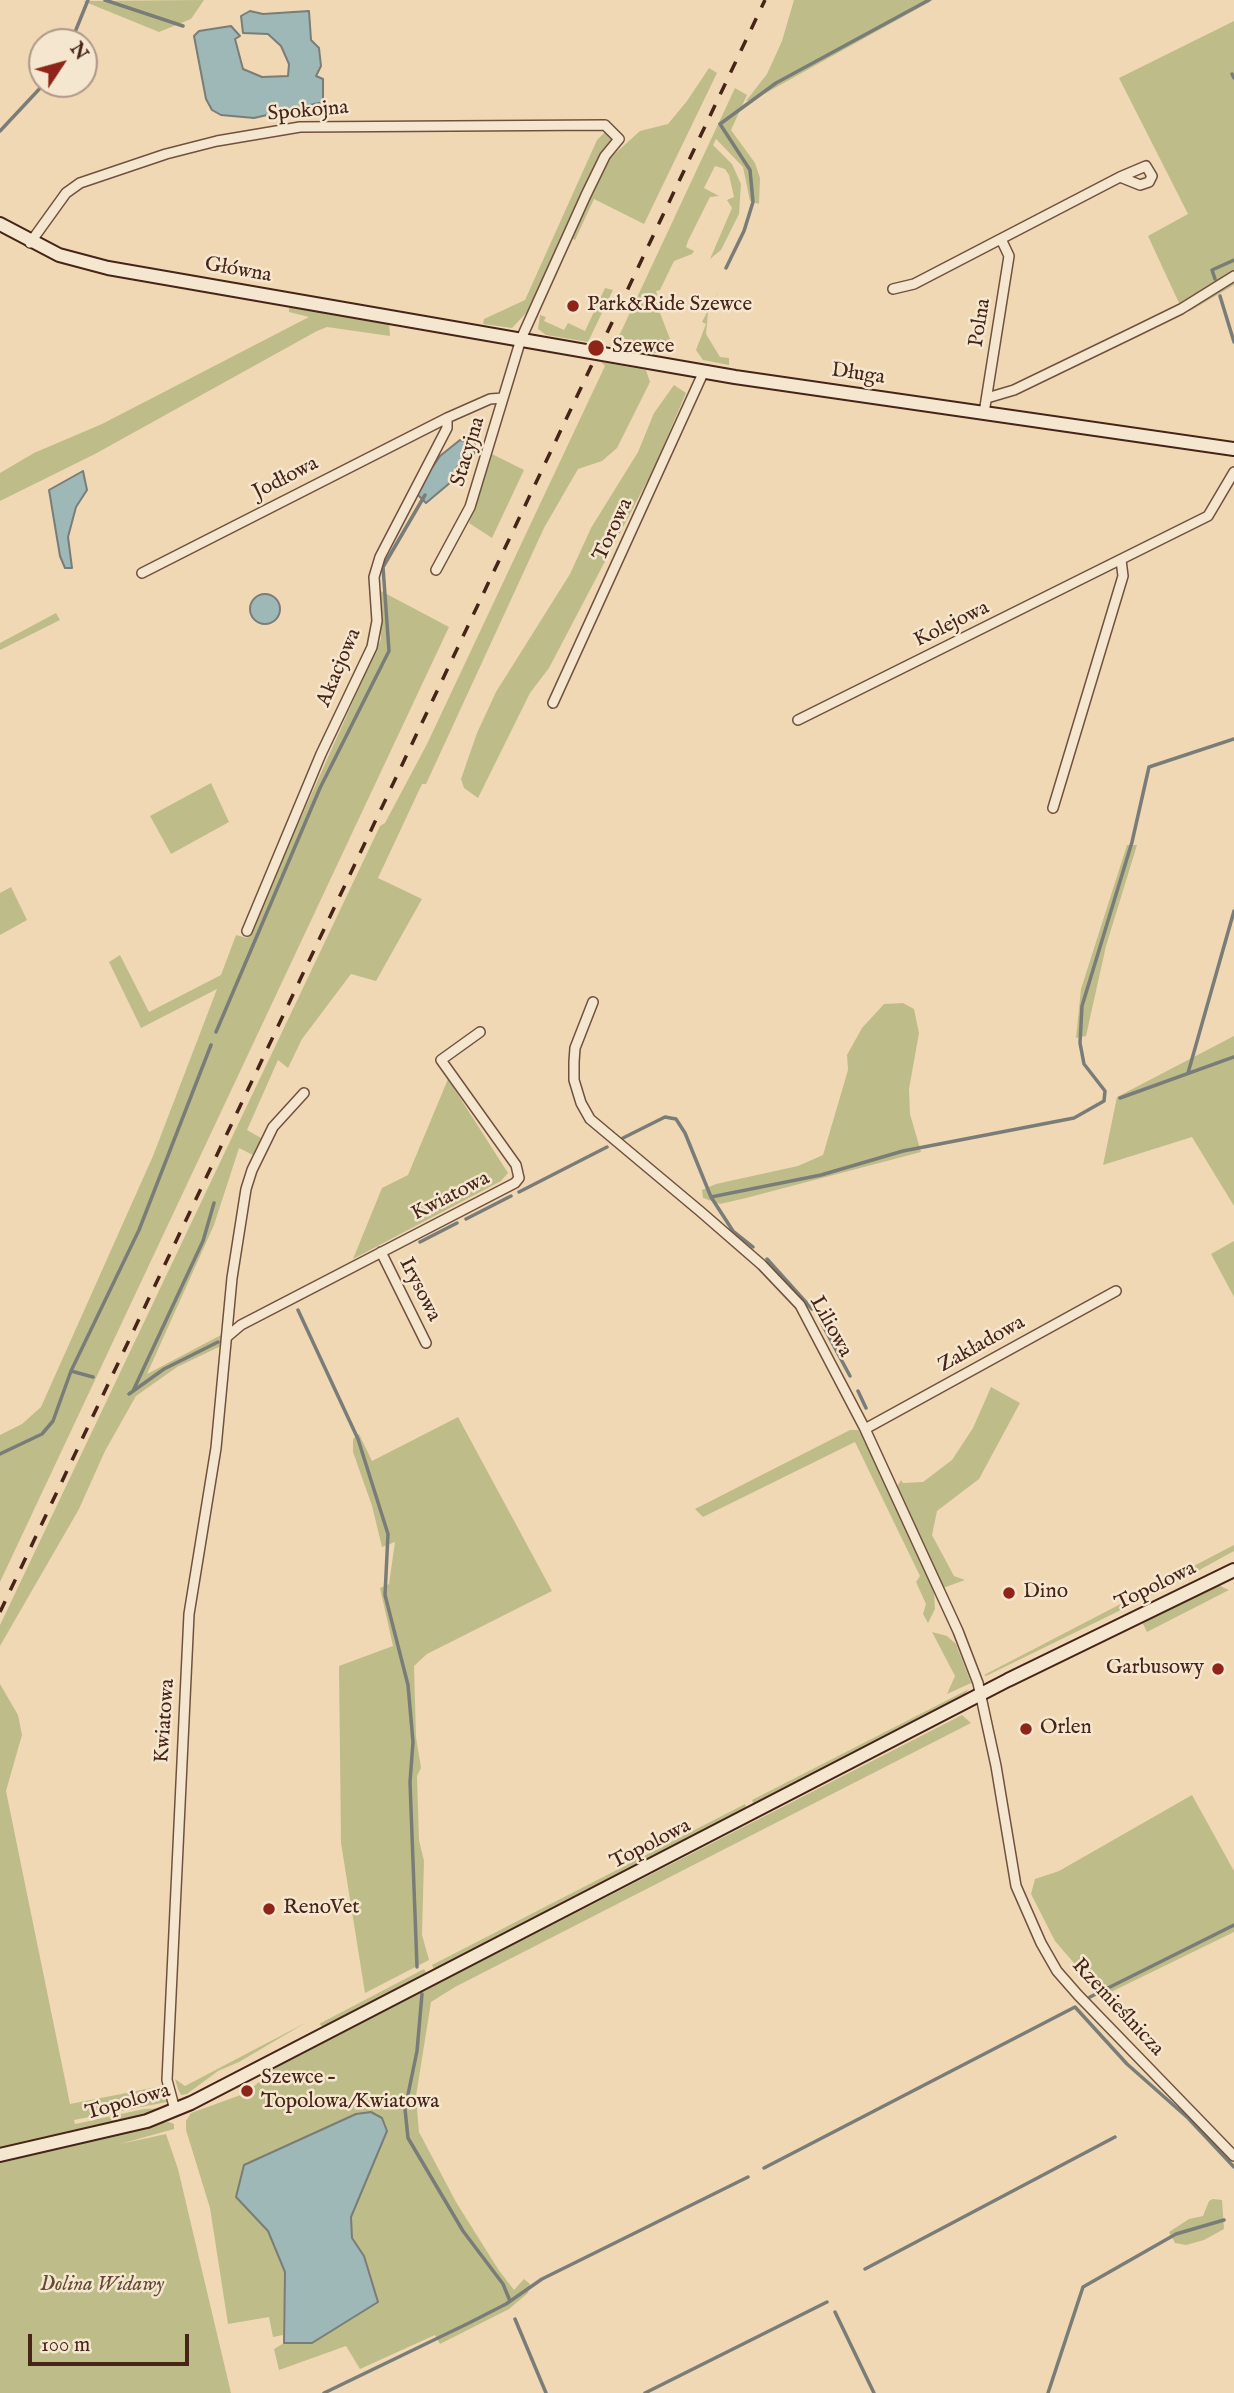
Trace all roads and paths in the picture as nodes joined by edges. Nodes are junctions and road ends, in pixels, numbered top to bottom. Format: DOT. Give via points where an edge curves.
graph roads {
  1 [pos="619,139"];
  2 [pos="1120,177"];
  3 [pos="0,224"];
  4 [pos="1001,239"];
  5 [pos="30,243"];
  6 [pos="1234,276"];
  7 [pos="893,289"];
  8 [pos="477,331"];
  9 [pos="521,339"];
  10 [pos="704,371"];
  11 [pos="503,398"];
  12 [pos="987,398"];
  13 [pos="984,413"];
  14 [pos="447,418"];
  15 [pos="1234,449"];
  16 [pos="1234,472"];
  17 [pos="1121,560"];
  18 [pos="436,570"];
  19 [pos="142,573"];
  20 [pos="553,703"];
  21 [pos="797,720"];
  22 [pos="1053,808"];
  23 [pos="247,931"];
  24 [pos="593,1002"];
  25 [pos="481,1032"];
  26 [pos="304,1093"];
  27 [pos="381,1252"];
  28 [pos="1116,1291"];
  29 [pos="228,1336"];
  30 [pos="426,1343"];
  31 [pos="865,1430"];
  32 [pos="1234,1570"];
  33 [pos="981,1695"];
  34 [pos="176,2110"];
  35 [pos="0,2155"];
  36 [pos="1234,2156"];
  1 -- 5 [label="street, Spokojna" via="605,125 300,127 227,139 166,153 80,183 66,193"];
  1 -- 9 [label="street, Stacyjna" via="605,156"];
  2 -- 4 [label="street"];
  3 -- 5 [label="main road, Główna"];
  4 -- 7 [label="street" via="914,284"];
  4 -- 12 [label="street, Polna" via="1009,256"];
  5 -- 8 [label="main road, Główna" via="108,268"];
  6 -- 12 [label="street" via="1157,321 1014,390"];
  8 -- 9 [label="main road, Długa"];
  9 -- 10 [label="main road, Długa"];
  9 -- 11 [label="street, Stacyjna"];
  10 -- 13 [label="main road, Długa"];
  10 -- 20 [label="street, Torowa"];
  11 -- 14 [label="street, Jodłowa"];
  11 -- 18 [label="street, Stacyjna" via="470,507"];
  12 -- 13 [label="street, Polna"];
  13 -- 15 [label="main road, Długa"];
  14 -- 19 [label="street, Jodłowa"];
  14 -- 23 [label="street, Akacjowa" via="447,428 380,556 374,577 377,621 372,648 326,743"];
  16 -- 17 [label="street, Kolejowa" via="1208,516"];
  17 -- 21 [label="street, Kolejowa"];
  17 -- 22 [label="street" via="1123,576"];
  24 -- 31 [label="street, Liliowa" via="574,1062 574,1080 590,1119 719,1227 800,1304"];
  25 -- 27 [label="street, Kwiatowa" via="441,1060 516,1165 519,1178"];
  26 -- 29 [label="street, Kwiatowa" via="273,1127 252,1170 238,1231"];
  27 -- 29 [label="street, Kwiatowa"];
  27 -- 30 [label="street, Irysowa"];
  28 -- 31 [label="street, Zakładowa"];
  29 -- 34 [label="street, Kwiatowa" via="211,1486 189,1615 167,2080"];
  31 -- 33 [label="street, Liliowa" via="958,1631"];
  32 -- 33 [label="main road, Topolowa"];
  33 -- 34 [label="main road, Topolowa"];
  33 -- 36 [label="street, Rzemieślnicza" via="1016,1886 1041,1943 1078,1995"];
  34 -- 35 [label="main road, Topolowa"];
}
